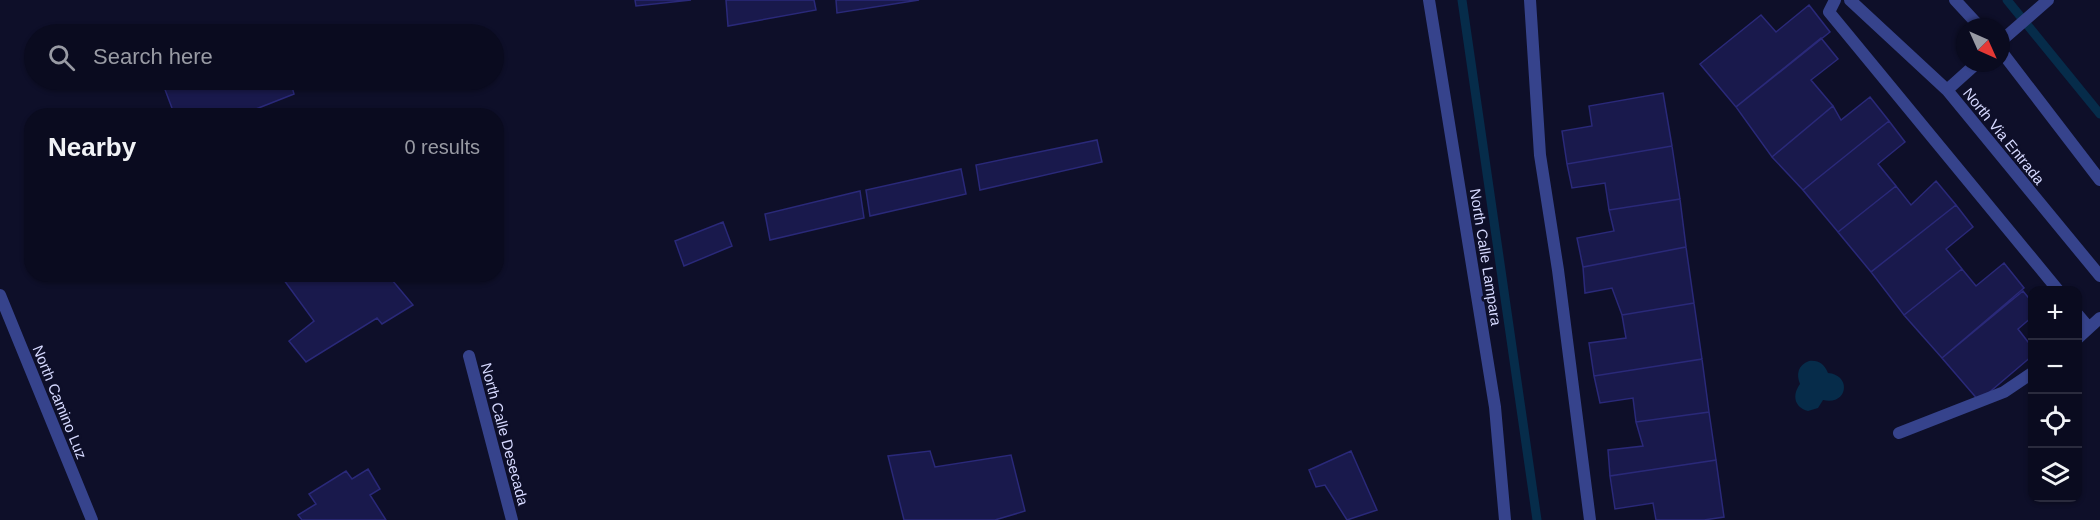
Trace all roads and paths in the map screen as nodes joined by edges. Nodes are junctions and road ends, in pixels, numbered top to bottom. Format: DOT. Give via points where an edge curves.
graph roads {
  1 [pos="1429,0"];
  2 [pos="1530,0"];
  3 [pos="1835,0"];
  4 [pos="1850,0"];
  5 [pos="1955,0"];
  6 [pos="2048,0"];
  7 [pos="1972,18"];
  8 [pos="2010,33"];
  9 [pos="2010,63"];
  10 [pos="1967,72"];
  11 [pos="1947,90"];
  12 [pos="2100,180"];
  13 [pos="2100,276"];
  14 [pos="2054,286"];
  15 [pos="0,295"];
  16 [pos="2100,318"];
  17 [pos="2082,320"];
  18 [pos="2088,328"];
  19 [pos="2082,334"];
  20 [pos="469,356"];
  21 [pos="2028,376"];
  22 [pos="1899,433"];
  23 [pos="92,520"];
  24 [pos="512,520"];
  25 [pos="1505,520"];
  26 [pos="1590,520"];
  1 -- 25 [label="street, North Calle Lampara" via="1495,406"];
  2 -- 26 [label="street" via="1540,155"];
  3 -- 14 [label="street" via="1829,12"];
  4 -- 11 [label="street, North Via Entrada"];
  5 -- 7 [label="street"];
  6 -- 8 [label="street"];
  9 -- 12 [label="street"];
  10 -- 11 [label="street"];
  11 -- 13 [label="street, North Via Entrada"];
  15 -- 23 [label="street, North Camino Luz"];
  16 -- 18 [label="street"];
  17 -- 18 [label="street"];
  18 -- 19 [label="street"];
  20 -- 24 [label="street, North Calle Desecada"];
  21 -- 22 [label="street" via="2004,392"];
}
